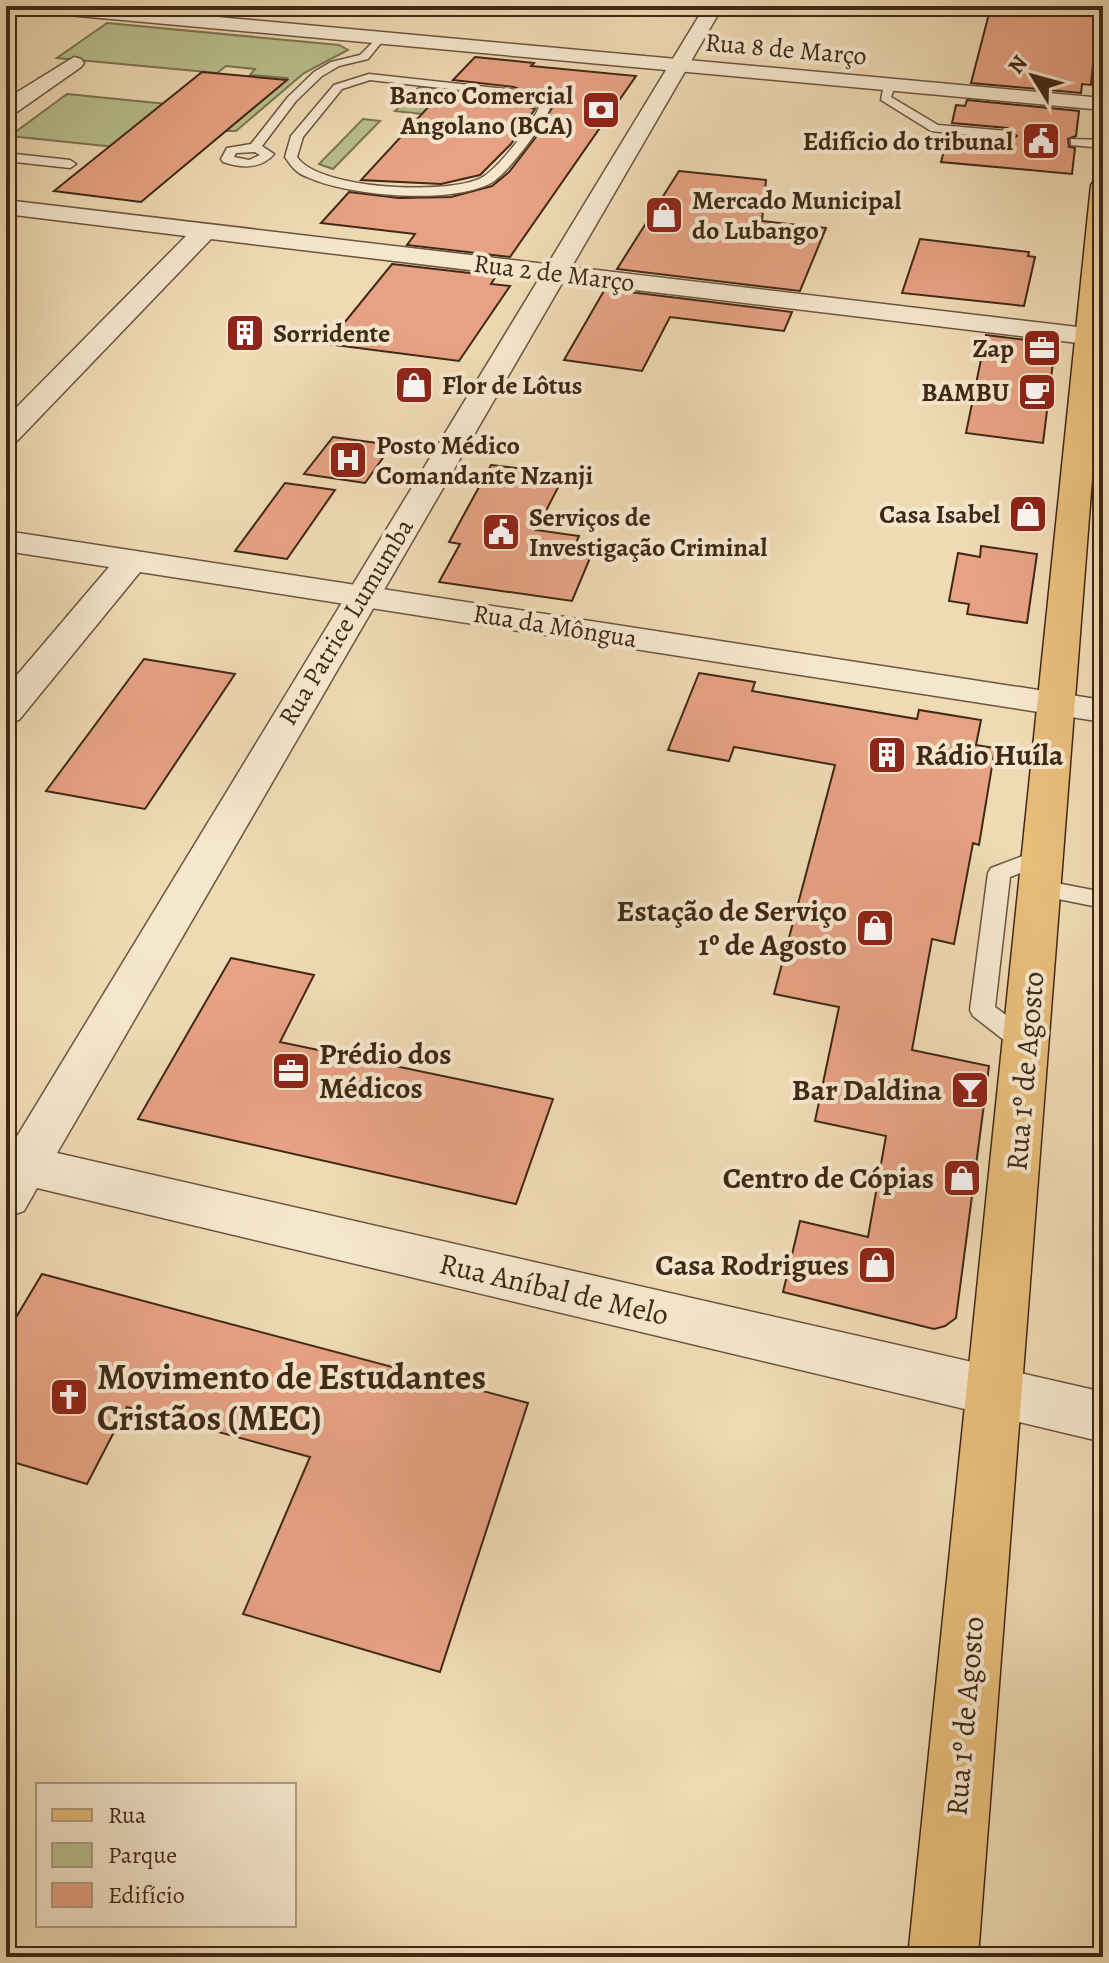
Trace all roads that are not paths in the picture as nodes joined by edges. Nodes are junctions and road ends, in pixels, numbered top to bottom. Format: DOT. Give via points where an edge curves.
graph roads {
  1 [pos="35,6"];
  2 [pos="714,6"];
  3 [pos="1096,6"];
  4 [pos="1103,7"];
  5 [pos="241,16"];
  6 [pos="380,38"];
  7 [pos="364,57"];
  8 [pos="74,63"];
  9 [pos="678,65"];
  10 [pos="890,84"];
  11 [pos="338,87"];
  12 [pos="1103,104"];
  13 [pos="6,109"];
  14 [pos="1008,135"];
  15 [pos="1075,142"];
  16 [pos="1103,144"];
  17 [pos="254,148"];
  18 [pos="6,157"];
  19 [pos="70,164"];
  20 [pos="1103,185"];
  21 [pos="6,207"];
  22 [pos="205,231"];
  23 [pos="554,273"];
  24 [pos="1096,338"];
  25 [pos="6,435"];
  26 [pos="6,541"];
  27 [pos="132,560"];
  28 [pos="361,596"];
  29 [pos="1080,708"];
  30 [pos="6,712"];
  31 [pos="1042,872"];
  32 [pos="1103,900"];
  33 [pos="12,1175"];
  34 [pos="996,1392"];
  35 [pos="1103,1417"];
  36 [pos="943,1957"];
  1 -- 5 [label="street, Rua 8 de Março"];
  2 -- 9 [label="street, Rua Patrice Lumumba"];
  3 -- 4 [label="lane"];
  5 -- 6 [label="street, Rua 8 de Março"];
  6 -- 7 [label="lane"];
  6 -- 9 [label="street, Rua 8 de Março"];
  7 -- 11 [label="lane"];
  7 -- 17 [label="lane" via="318,74"];
  8 -- 13 [label="street"];
  9 -- 10 [label="street, Rua 8 de Março"];
  9 -- 23 [label="street, Rua Patrice Lumumba"];
  10 -- 12 [label="street, Rua 8 de Março"];
  10 -- 14 [label="lane" via="885,98 927,125"];
  11 -- 11 [label="lane" via="382,77 514,93 545,105 488,180 450,192 424,192 326,180 297,167 291,157 297,136"];
  15 -- 16 [label="lane"];
  18 -- 19 [label="lane"];
  20 -- 24 [label="main road, Rua 1º de Agosto"];
  21 -- 22 [label="street, Rua 2 de Março"];
  22 -- 23 [label="street, Rua 2 de Março"];
  22 -- 25 [label="street"];
  23 -- 24 [label="street, Rua 2 de Março"];
  23 -- 28 [label="street, Rua Patrice Lumumba"];
  24 -- 29 [label="main road, Rua 1º de Agosto"];
  26 -- 27 [label="street, Rua da Môngua"];
  27 -- 28 [label="street, Rua da Môngua"];
  27 -- 30 [label="street"];
  28 -- 29 [label="street, Rua da Môngua"];
  28 -- 33 [label="street, Rua Patrice Lumumba"];
  29 -- 31 [label="main road, Rua 1º de Agosto"];
  31 -- 32 [label="lane"];
  31 -- 34 [label="main road, Rua 1º de Agosto"];
  33 -- 34 [label="street, Rua Aníbal de Melo"];
  34 -- 35 [label="street, Rua Aníbal de Melo"];
  34 -- 36 [label="main road, Rua 1º de Agosto"];
}
